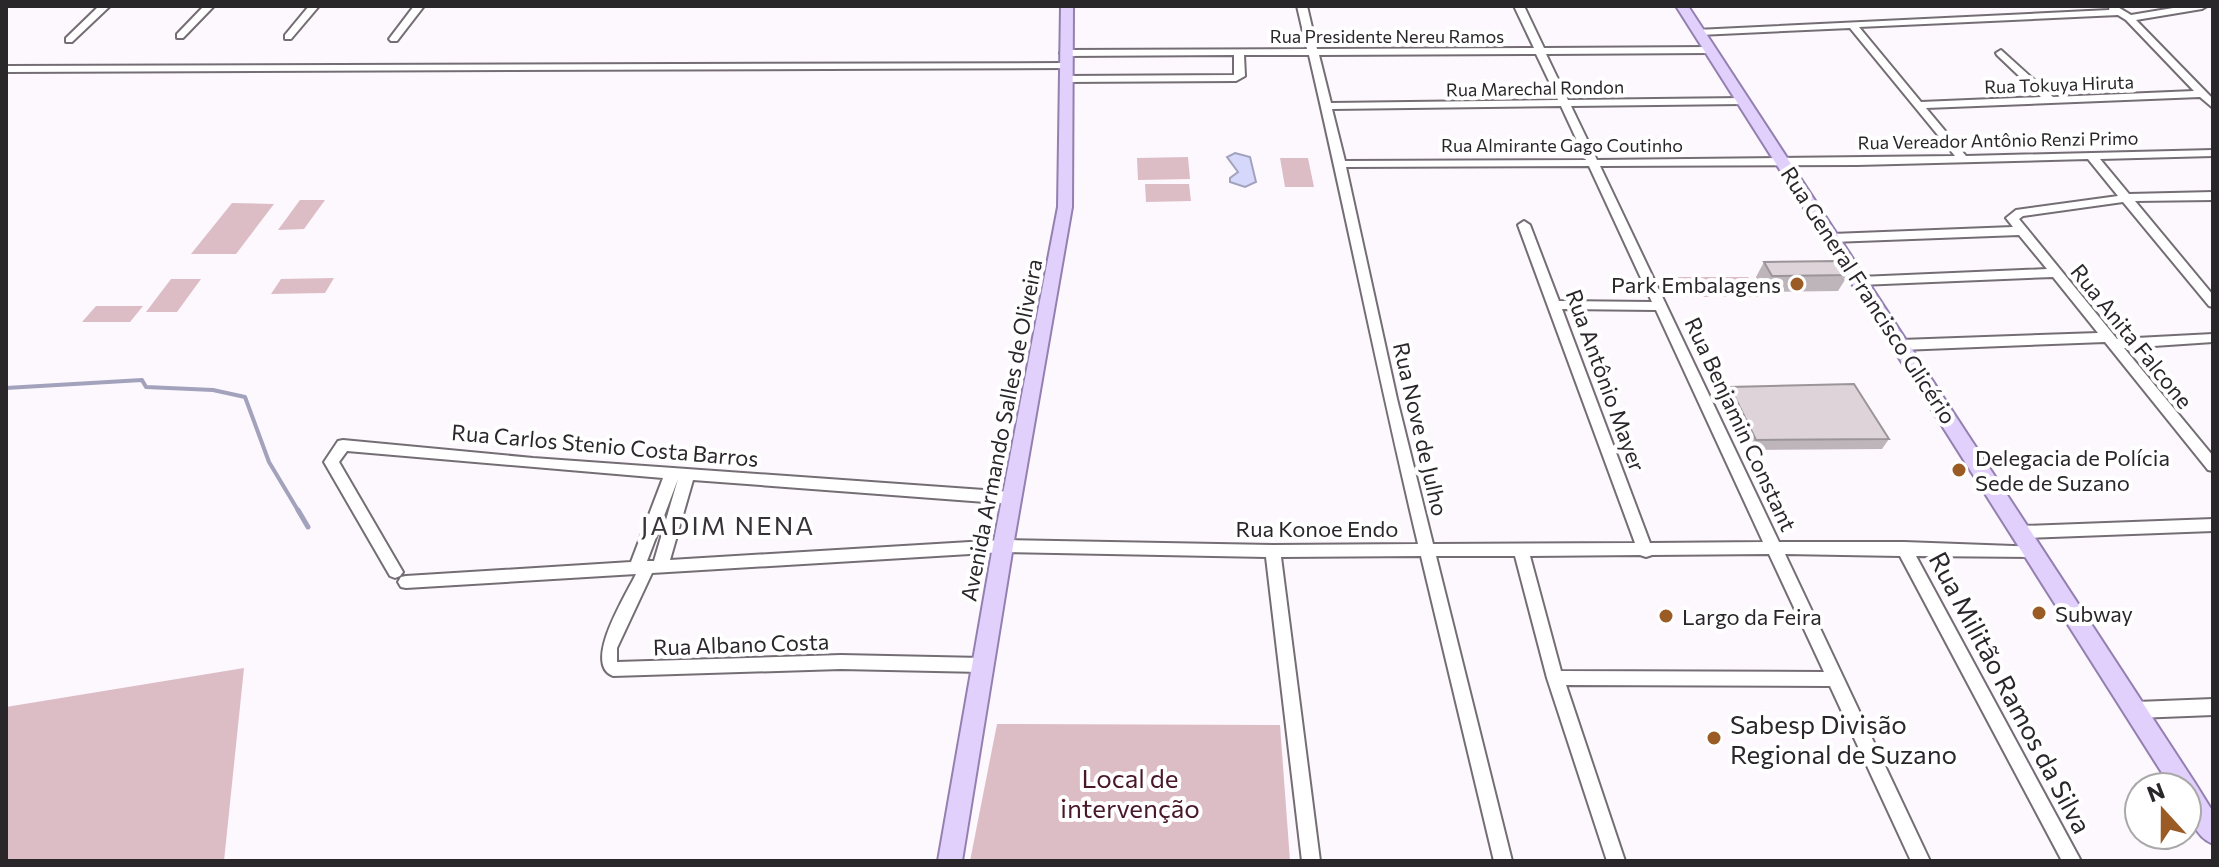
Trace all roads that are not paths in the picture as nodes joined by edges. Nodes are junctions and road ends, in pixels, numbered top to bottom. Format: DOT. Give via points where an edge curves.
graph roads {
  1 [pos="105,6"];
  2 [pos="209,6"];
  3 [pos="314,6"];
  4 [pos="419,6"];
  5 [pos="1067,6"];
  6 [pos="1302,6"];
  7 [pos="1519,6"];
  8 [pos="1682,6"];
  9 [pos="2109,6"];
  10 [pos="2202,6"];
  11 [pos="2125,15"];
  12 [pos="1854,27"];
  13 [pos="1699,32"];
  14 [pos="180,36"];
  15 [pos="288,37"];
  16 [pos="394,39"];
  17 [pos="69,40"];
  18 [pos="1710,50"];
  19 [pos="1542,51"];
  20 [pos="1314,52"];
  21 [pos="1239,53"];
  22 [pos="2001,53"];
  23 [pos="1065,66"];
  24 [pos="6,69"];
  25 [pos="2202,94"];
  26 [pos="2050,100"];
  27 [pos="1743,101"];
  28 [pos="1568,105"];
  29 [pos="1917,105"];
  30 [pos="2213,105"];
  31 [pos="1327,106"];
  32 [pos="2213,153"];
  33 [pos="2091,156"];
  34 [pos="1964,160"];
  35 [pos="1783,162"];
  36 [pos="1340,164"];
  37 [pos="1596,164"];
  38 [pos="2213,196"];
  39 [pos="2127,198"];
  40 [pos="1524,225"];
  41 [pos="2020,231"];
  42 [pos="1832,238"];
  43 [pos="2055,273"];
  44 [pos="1860,281"];
  45 [pos="2213,303"];
  46 [pos="1554,305"];
  47 [pos="1661,306"];
  48 [pos="2213,338"];
  49 [pos="2110,340"];
  50 [pos="1901,345"];
  51 [pos="2213,466"];
  52 [pos="681,473"];
  53 [pos="1012,498"];
  54 [pos="2213,525"];
  55 [pos="2022,532"];
  56 [pos="1003,546"];
  57 [pos="1774,548"];
  58 [pos="1904,548"];
  59 [pos="1521,550"];
  60 [pos="1273,551"];
  61 [pos="1425,551"];
  62 [pos="1646,551"];
  63 [pos="2034,551"];
  64 [pos="648,567"];
  65 [pos="400,577"];
  66 [pos="982,665"];
  67 [pos="1555,678"];
  68 [pos="1836,679"];
  69 [pos="2213,707"];
  70 [pos="2137,710"];
  71 [pos="2175,771"];
  72 [pos="950,861"];
  73 [pos="1311,861"];
  74 [pos="1503,861"];
  75 [pos="1616,861"];
  76 [pos="1921,861"];
  77 [pos="2072,861"];
  1 -- 17 [label="street"];
  2 -- 14 [label="street"];
  3 -- 15 [label="street"];
  4 -- 16 [label="street"];
  5 -- 23 [label="main road, Avenida Armando Salles de Oliveira"];
  6 -- 20 [label="street, Rua Nove de Julho"];
  7 -- 19 [label="street, Rua Benjamin Constant"];
  8 -- 13 [label="main road, Rua General Francisco Glicério"];
  9 -- 11 [label="street"];
  10 -- 11 [label="street"];
  11 -- 12 [label="street"];
  11 -- 25 [label="street"];
  12 -- 13 [label="street"];
  12 -- 29 [label="street"];
  13 -- 18 [label="main road, Rua General Francisco Glicério"];
  18 -- 19 [label="street, Rua Presidente Nereu Ramos"];
  18 -- 27 [label="main road, Rua General Francisco Glicério"];
  19 -- 20 [label="street, Rua Presidente Nereu Ramos"];
  19 -- 28 [label="street, Rua Benjamin Constant"];
  20 -- 21 [label="street, Rua Presidente Nereu Ramos"];
  20 -- 31 [label="street, Rua Nove de Julho"];
  21 -- 23 [label="street, Rua Presidente Nereu Ramos"];
  21 -- 23 [label="street" via="1236,78"];
  22 -- 26 [label="street"];
  23 -- 24 [label="street"];
  23 -- 53 [label="main road, Avenida Armando Salles de Oliveira" via="1065,207"];
  25 -- 26 [label="street, Rua Tokuya Hiruta"];
  25 -- 30 [label="street"];
  26 -- 29 [label="street, Rua Tokuya Hiruta"];
  27 -- 28 [label="street, Rua Marechal Rondon"];
  27 -- 35 [label="main road, Rua General Francisco Glicério"];
  28 -- 31 [label="street, Rua Marechal Rondon"];
  28 -- 37 [label="street, Rua Benjamin Constant"];
  29 -- 34 [label="street"];
  31 -- 36 [label="street, Rua Nove de Julho"];
  32 -- 33 [label="street, Rua Vereador Antônio Renzi Primo"];
  33 -- 34 [label="street, Rua Vereador Antônio Renzi Primo"];
  33 -- 39 [label="street"];
  34 -- 35 [label="street, Rua Vereador Antônio Renzi Primo"];
  35 -- 37 [label="street, Rua Almirante Gago Coutinho"];
  35 -- 42 [label="main road, Rua General Francisco Glicério"];
  36 -- 37 [label="street, Rua Almirante Gago Coutinho"];
  36 -- 61 [label="street, Rua Nove de Julho"];
  37 -- 47 [label="street, Rua Benjamin Constant"];
  38 -- 39 [label="street"];
  39 -- 41 [label="street" via="2020,213 2012,218"];
  39 -- 45 [label="street"];
  40 -- 46 [label="street, Rua Antônio Mayer"];
  41 -- 42 [label="street"];
  41 -- 43 [label="street, Rua Anita Falcone"];
  42 -- 44 [label="main road, Rua General Francisco Glicério"];
  43 -- 44 [label="street"];
  43 -- 49 [label="street, Rua Anita Falcone"];
  44 -- 50 [label="main road, Rua General Francisco Glicério"];
  46 -- 47 [label="street"];
  46 -- 62 [label="street, Rua Antônio Mayer"];
  47 -- 57 [label="street, Rua Benjamin Constant"];
  48 -- 49 [label="street"];
  49 -- 50 [label="street"];
  49 -- 51 [label="street, Rua Anita Falcone"];
  50 -- 55 [label="main road, Rua General Francisco Glicério"];
  52 -- 53 [label="street, Rua Carlos Stenio Costa Barros"];
  52 -- 64 [label="street, Rua Albano Costa"];
  52 -- 64 [label="street, Rua Albano Costa"];
  52 -- 65 [label="street, Rua Carlos Stenio Costa Barros" via="343,445 331,462"];
  53 -- 56 [label="main road, Avenida Armando Salles de Oliveira"];
  54 -- 55 [label="street"];
  55 -- 63 [label="main road, Rua General Francisco Glicério"];
  56 -- 60 [label="street, Rua Konoe Endo"];
  56 -- 64 [label="street, Rua Konoe Endo"];
  56 -- 66 [label="main road, Avenida Armando Salles de Oliveira"];
  57 -- 58 [label="street, Rua Konoe Endo"];
  57 -- 62 [label="street, Rua Konoe Endo"];
  57 -- 68 [label="street, Rua Benjamin Constant"];
  58 -- 63 [label="street, Rua Konoe Endo"];
  58 -- 77 [label="street, Rua Militão Ramos da Silva"];
  59 -- 61 [label="street, Rua Konoe Endo"];
  59 -- 62 [label="street, Rua Konoe Endo"];
  59 -- 67 [label="street"];
  60 -- 61 [label="street, Rua Konoe Endo"];
  60 -- 73 [label="street"];
  61 -- 74 [label="street, Rua Nove de Julho"];
  63 -- 70 [label="main road, Rua General Francisco Glicério"];
  64 -- 65 [label="street, Rua Konoe Endo"];
  64 -- 66 [label="street, Rua Albano Costa" via="609,648 613,669 841,662"];
  66 -- 72 [label="main road, Avenida Armando Salles de Oliveira"];
  67 -- 68 [label="street"];
  67 -- 75 [label="street"];
  68 -- 76 [label="street, Rua Benjamin Constant"];
  69 -- 70 [label="street"];
  70 -- 71 [label="main road, Rua General Francisco Glicério"];
}
